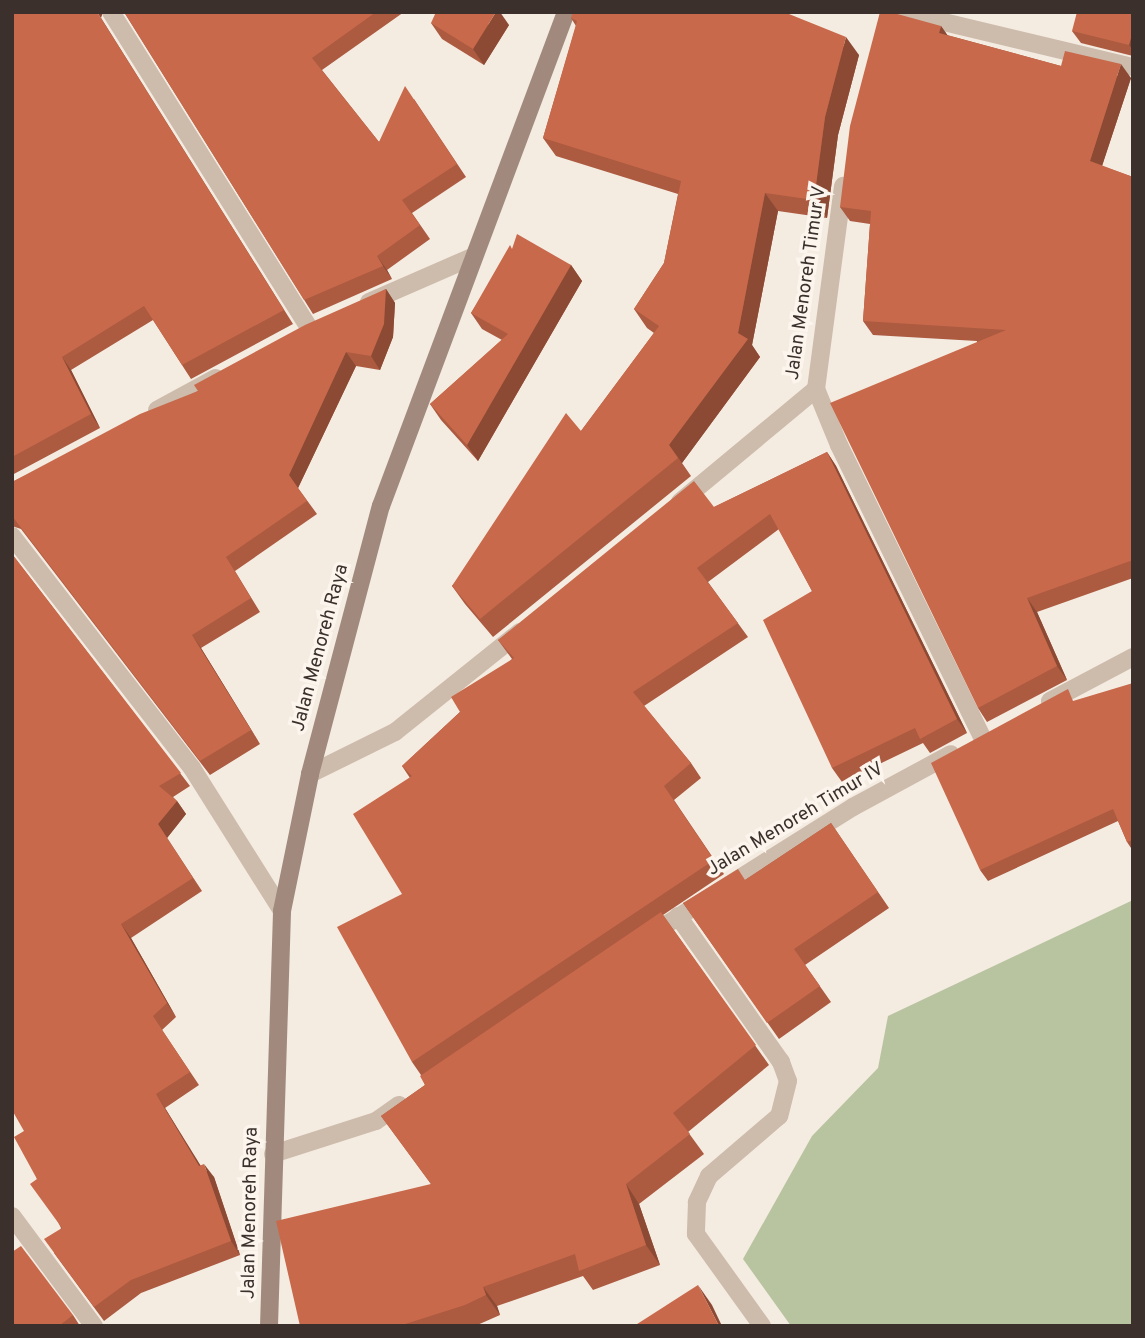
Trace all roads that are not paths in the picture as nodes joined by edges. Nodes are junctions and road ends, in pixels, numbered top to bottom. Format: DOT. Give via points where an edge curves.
graph roads {
  1 [pos="111,12"];
  2 [pos="566,12"];
  3 [pos="902,12"];
  4 [pos="1133,67"];
  5 [pos="846,165"];
  6 [pos="472,257"];
  7 [pos="347,311"];
  8 [pos="309,328"];
  9 [pos="238,366"];
  10 [pos="816,388"];
  11 [pos="143,418"];
  12 [pos="667,513"];
  13 [pos="12,536"];
  14 [pos="538,619"];
  15 [pos="1133,657"];
  16 [pos="1028,713"];
  17 [pos="310,774"];
  18 [pos="282,911"];
  19 [pos="678,916"];
  20 [pos="633,946"];
  21 [pos="410,1098"];
  22 [pos="273,1154"];
  23 [pos="12,1216"];
  24 [pos="94,1326"];
  25 [pos="270,1326"];
  26 [pos="762,1326"];
  1 -- 8 [label="street"];
  2 -- 6 [label="main road, Jalan Menoreh Raya"];
  3 -- 4 [label="street"];
  5 -- 10 [label="street, Jalan Menoreh Timur V"];
  6 -- 7 [label="street"];
  6 -- 17 [label="main road, Jalan Menoreh Raya" via="381,506"];
  9 -- 11 [label="street"];
  10 -- 12 [label="street, Jalan Menoreh Timur V"];
  10 -- 19 [label="street, Jalan Menoreh Timur IV" via="839,445 988,734 853,807"];
  13 -- 18 [label="street" via="192,768"];
  14 -- 17 [label="street" via="395,732"];
  15 -- 16 [label="street"];
  17 -- 18 [label="main road, Jalan Menoreh Raya"];
  18 -- 22 [label="main road, Jalan Menoreh Raya"];
  19 -- 20 [label="street, Jalan Menoreh Timur IV"];
  19 -- 26 [label="street" via="781,1062 788,1081 779,1116 709,1177 697,1202 696,1234"];
  21 -- 22 [label="street" via="376,1121"];
  22 -- 25 [label="main road, Jalan Menoreh Raya"];
  23 -- 24 [label="street"];
}
